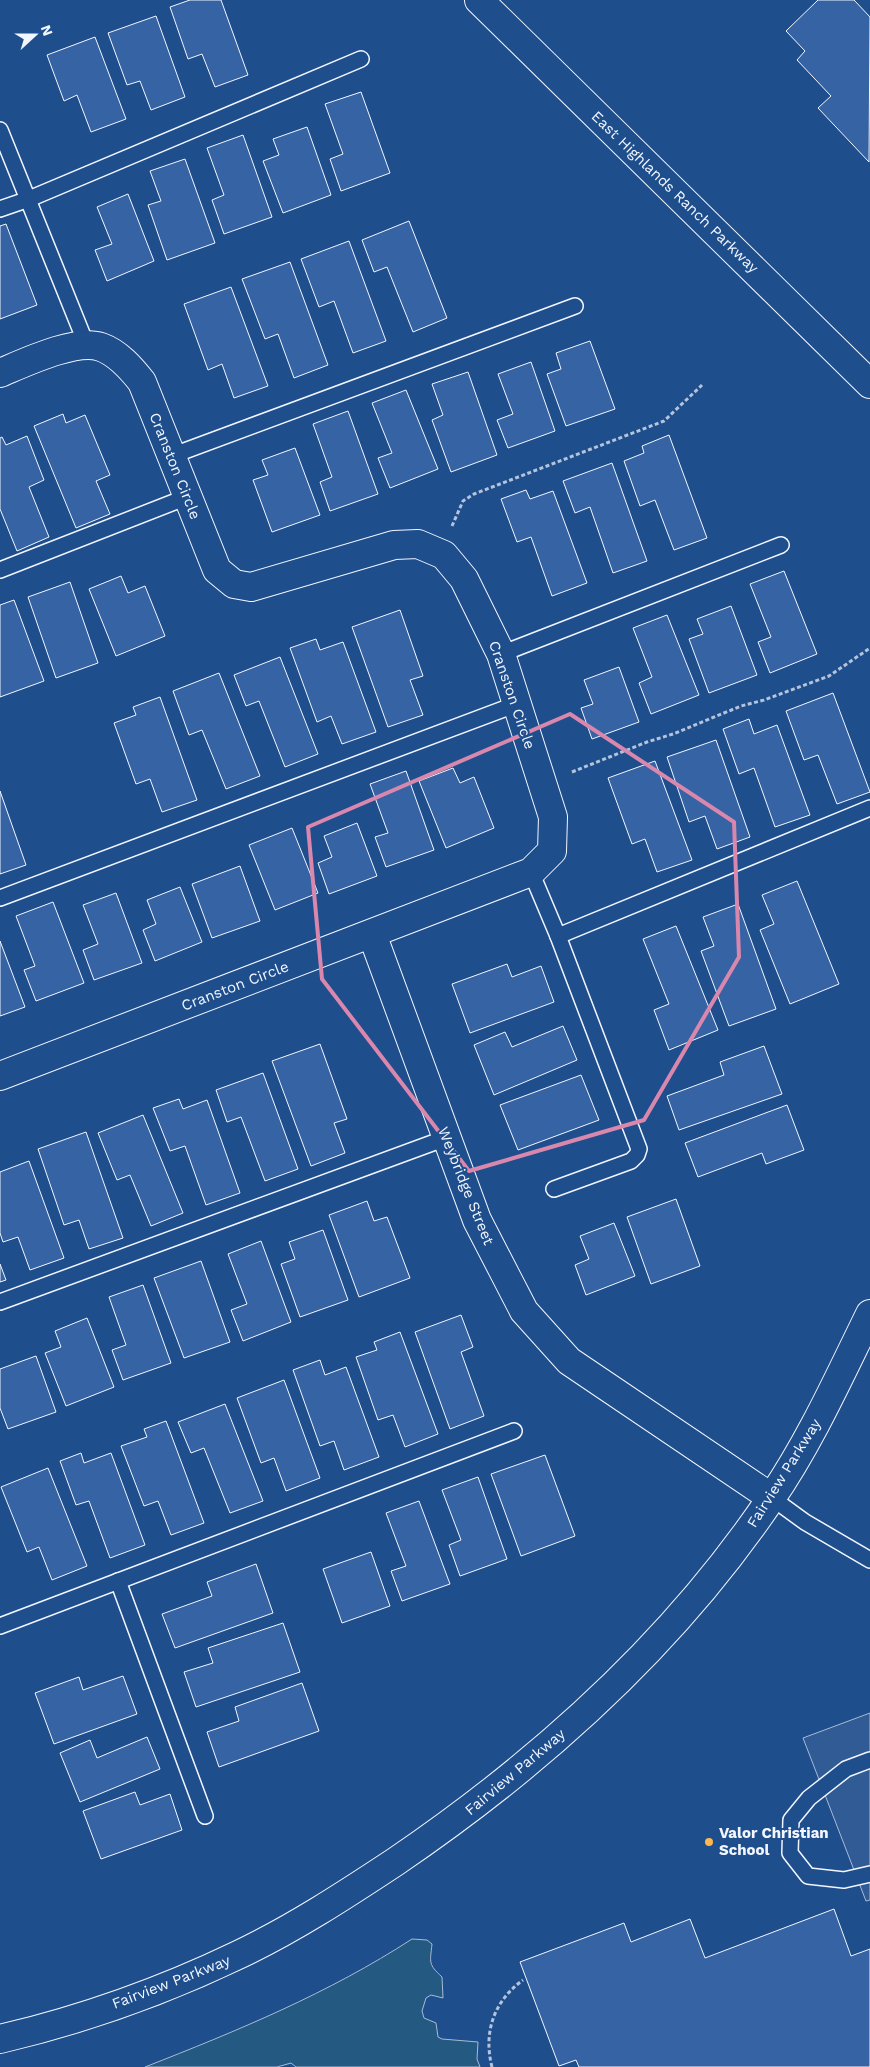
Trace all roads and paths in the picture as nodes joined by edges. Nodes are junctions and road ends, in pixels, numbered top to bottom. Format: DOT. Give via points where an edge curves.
graph roads {
  1 [pos="479,0"];
  2 [pos="361,59"];
  3 [pos="0,130"];
  4 [pos="28,199"];
  5 [pos="0,209"];
  6 [pos="575,306"];
  7 [pos="87,346"];
  8 [pos="0,373"];
  9 [pos="870,384"];
  10 [pos="702,385"];
  11 [pos="171,456"];
  12 [pos="187,497"];
  13 [pos="781,545"];
  14 [pos="444,556"];
  15 [pos="0,570"];
  16 [pos="870,648"];
  17 [pos="501,654"];
  18 [pos="517,704"];
  19 [pos="543,784"];
  20 [pos="870,808"];
  21 [pos="532,872"];
  22 [pos="0,898"];
  23 [pos="372,934"];
  24 [pos="558,936"];
  25 [pos="0,1076"];
  26 [pos="446,1138"];
  27 [pos="554,1189"];
  28 [pos="0,1302"];
  29 [pos="870,1314"];
  30 [pos="514,1431"];
  31 [pos="772,1498"];
  32 [pos="870,1560"];
  33 [pos="118,1581"];
  34 [pos="0,1626"];
  35 [pos="870,1760"];
  36 [pos="205,1816"];
  37 [pos="870,1874"];
  38 [pos="523,1980"];
  39 [pos="0,2039"];
  40 [pos="492,2067"];
  1 -- 9 [label="street, East Highlands Ranch Parkway"];
  2 -- 4 [label="lane"];
  3 -- 4 [label="lane"];
  4 -- 5 [label="lane"];
  4 -- 7 [label="lane"];
  6 -- 11 [label="lane"];
  7 -- 8 [label="street, Cranston Circle" via="69,346"];
  7 -- 11 [label="street, Cranston Circle" via="100,346 125,362 142,382"];
  10 -- 14 [label="path" via="664,421 463,501"];
  11 -- 12 [label="street, Cranston Circle"];
  12 -- 14 [label="street, Cranston Circle" via="217,570 234,584 251,587 394,545 418,544"];
  12 -- 15 [label="lane"];
  13 -- 17 [label="lane"];
  14 -- 17 [label="street, Cranston Circle" via="464,579"];
  16 -- 19 [label="path" via="829,676 741,706"];
  17 -- 18 [label="street, Cranston Circle"];
  18 -- 19 [label="street, Cranston Circle"];
  18 -- 22 [label="lane"];
  19 -- 21 [label="street, Cranston Circle" via="553,817 552,851"];
  20 -- 24 [label="lane"];
  21 -- 23 [label="street, Cranston Circle"];
  21 -- 24 [label="lane"];
  23 -- 25 [label="street, Cranston Circle"];
  23 -- 26 [label="street, Weybridge Street"];
  24 -- 27 [label="lane" via="639,1149 631,1161"];
  26 -- 28 [label="lane"];
  26 -- 31 [label="street, Weybridge Street" via="477,1220 524,1311 569,1361"];
  29 -- 31 [label="street, Fairview Parkway" via="823,1410"];
  30 -- 33 [label="lane"];
  31 -- 32 [label="lane" via="805,1522"];
  31 -- 39 [label="street, Fairview Parkway" via="722,1567 634,1665 557,1739 462,1817 336,1901 240,1955 142,1996"];
  33 -- 34 [label="lane"];
  33 -- 36 [label="lane"];
  35 -- 37 [label="lane" via="846,1769 809,1798 791,1820 790,1845 790,1853 808,1876 844,1880"];
  38 -- 40 [label="path" via="505,1996 492,2018"];
}
